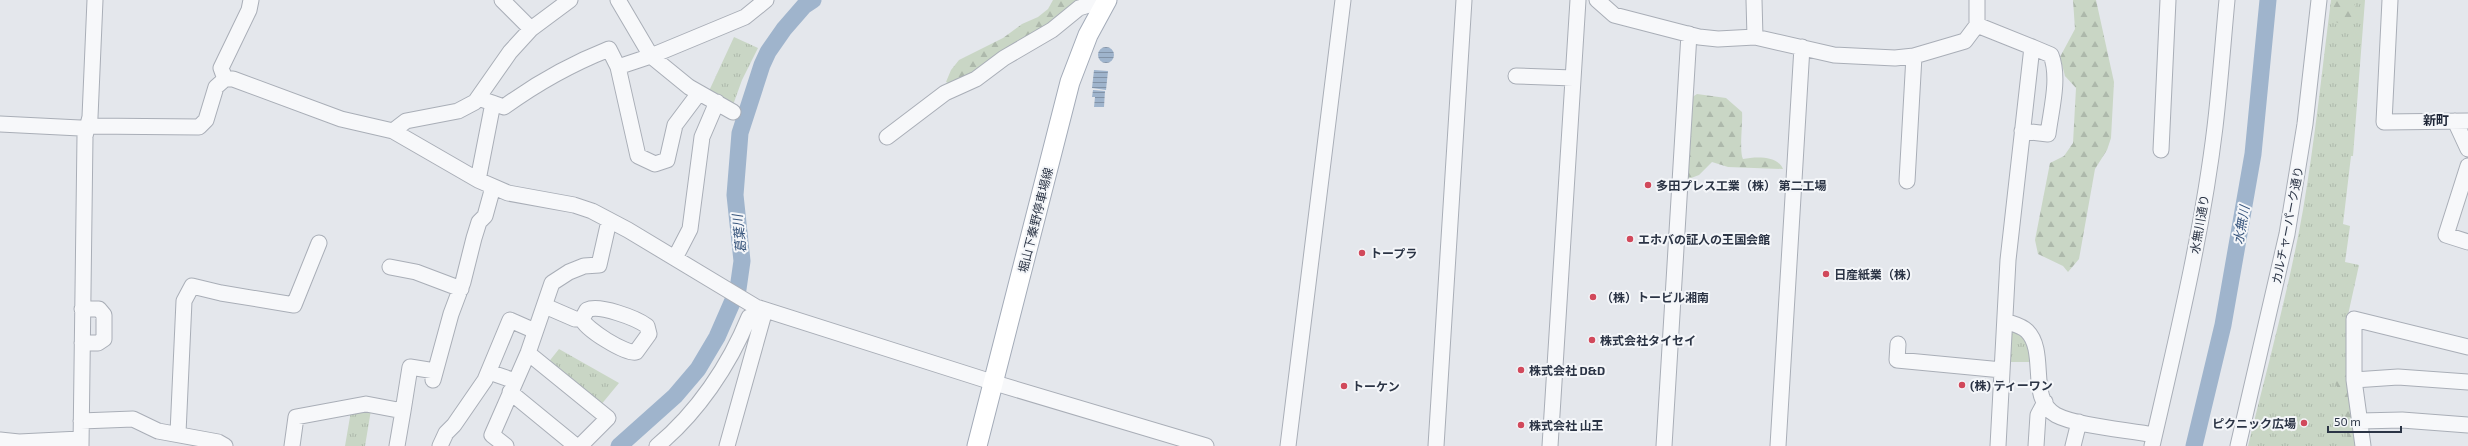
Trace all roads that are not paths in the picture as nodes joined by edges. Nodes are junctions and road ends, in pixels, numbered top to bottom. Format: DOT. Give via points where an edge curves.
graph roads {
  1 [pos="95,0"];
  2 [pos="251,0"];
  3 [pos="502,0"];
  4 [pos="618,0"];
  5 [pos="766,0"];
  6 [pos="1106,0"];
  7 [pos="1343,0"];
  8 [pos="1464,0"];
  9 [pos="1578,0"];
  10 [pos="1598,0"];
  11 [pos="1754,0"];
  12 [pos="1977,0"];
  13 [pos="2168,0"];
  14 [pos="2227,0"];
  15 [pos="2319,0"];
  16 [pos="2390,0"];
  17 [pos="564,1"];
  18 [pos="1977,25"];
  19 [pos="531,29"];
  20 [pos="1689,34"];
  21 [pos="1755,37"];
  22 [pos="1802,47"];
  23 [pos="2032,47"];
  24 [pos="651,56"];
  25 [pos="1914,56"];
  26 [pos="618,67"];
  27 [pos="1516,76"];
  28 [pos="1573,78"];
  29 [pos="224,79"];
  30 [pos="699,93"];
  31 [pos="478,98"];
  32 [pos="717,102"];
  33 [pos="493,103"];
  34 [pos="733,112"];
  35 [pos="2461,121"];
  36 [pos="0,124"];
  37 [pos="89,126"];
  38 [pos="393,131"];
  39 [pos="2022,131"];
  40 [pos="887,138"];
  41 [pos="2468,149"];
  42 [pos="2161,150"];
  43 [pos="2468,166"];
  44 [pos="478,180"];
  45 [pos="1906,181"];
  46 [pos="493,187"];
  47 [pos="609,221"];
  48 [pos="2468,242"];
  49 [pos="319,243"];
  50 [pos="675,258"];
  51 [pos="396,273"];
  52 [pos="461,289"];
  53 [pos="544,306"];
  54 [pos="761,308"];
  55 [pos="82,309"];
  56 [pos="582,319"];
  57 [pos="2005,321"];
  58 [pos="535,331"];
  59 [pos="82,343"];
  60 [pos="1898,344"];
  61 [pos="2468,348"];
  62 [pos="528,353"];
  63 [pos="2002,370"];
  64 [pos="489,372"];
  65 [pos="2354,380"];
  66 [pos="2468,382"];
  67 [pos="995,383"];
  68 [pos="512,386"];
  69 [pos="2044,402"];
  70 [pos="403,411"];
  71 [pos="81,421"];
  72 [pos="2360,421"];
  73 [pos="2080,422"];
  74 [pos="2468,424"];
  75 [pos="178,433"];
  76 [pos="0,440"];
  77 [pos="2153,441"];
  78 [pos="80,442"];
  79 [pos="502,445"];
  80 [pos="225,446"];
  81 [pos="292,446"];
  82 [pos="397,446"];
  83 [pos="440,446"];
  84 [pos="576,446"];
  85 [pos="580,446"];
  86 [pos="657,446"];
  87 [pos="726,446"];
  88 [pos="977,446"];
  89 [pos="1206,446"];
  90 [pos="1288,446"];
  91 [pos="1436,446"];
  92 [pos="1550,446"];
  93 [pos="1664,446"];
  94 [pos="1778,446"];
  95 [pos="1998,446"];
  96 [pos="2036,446"];
  97 [pos="2074,446"];
  98 [pos="2238,446"];
  99 [pos="2363,446"];
  1 -- 37 [label="street"];
  2 -- 29 [label="street" via="249,10 221,68"];
  3 -- 19 [label="street"];
  4 -- 24 [label="street"];
  5 -- 24 [label="street" via="745,17"];
  6 -- 40 [label="street" via="1079,8 1052,30 1004,58 976,80 945,93"];
  6 -- 67 [label="main road, 堀山下秦野停車場線" via="1088,35 1070,82"];
  7 -- 90 [label="street"];
  8 -- 91 [label="street"];
  9 -- 28 [label="street"];
  10 -- 20 [label="street" via="1614,15"];
  11 -- 21 [label="street"];
  12 -- 18 [label="street"];
  13 -- 42 [label="street"];
  14 -- 77 [label="street, 水無川通り" via="2214,128 2196,241"];
  15 -- 98 [label="street, カルチャーパーク通り" via="2305,124 2287,234"];
  16 -- 35 [label="street" via="2384,122"];
  17 -- 19 [label="street"];
  18 -- 23 [label="street"];
  18 -- 25 [label="street" via="1966,41"];
  19 -- 31 [label="street" via="510,52"];
  20 -- 21 [label="street" via="1718,39"];
  20 -- 93 [label="street"];
  21 -- 22 [label="street"];
  22 -- 25 [label="street" via="1834,55 1867,58"];
  22 -- 94 [label="street"];
  23 -- 39 [label="street"];
  23 -- 39 [label="street" via="2051,55 2055,70 2053,95 2048,134"];
  24 -- 26 [label="street"];
  24 -- 30 [label="street" via="669,73"];
  25 -- 45 [label="street"];
  26 -- 30 [label="street" via="636,151 638,156 648,162 655,164 668,160 675,125"];
  26 -- 33 [label="street" via="608,49 574,63 532,87 504,107"];
  27 -- 28 [label="street"];
  28 -- 92 [label="street"];
  29 -- 37 [label="street" via="216,88 206,120 198,127"];
  29 -- 38 [label="street" via="233,79 341,119"];
  30 -- 32 [label="street"];
  31 -- 33 [label="street"];
  31 -- 38 [label="street" via="468,108 406,121"];
  32 -- 34 [label="street"];
  32 -- 50 [label="street" via="702,137 690,229"];
  33 -- 44 [label="street"];
  35 -- 41 [label="street"];
  36 -- 37 [label="street" via="80,128"];
  37 -- 55 [label="street" via="85,136"];
  38 -- 44 [label="street"];
  39 -- 57 [label="street" via="2008,260"];
  43 -- 48 [label="street" via="2446,236"];
  44 -- 46 [label="street"];
  46 -- 47 [label="street" via="508,193 574,205"];
  46 -- 52 [label="street" via="485,216 479,222"];
  47 -- 50 [label="street"];
  47 -- 53 [label="street" via="598,265 584,266 568,272 552,283"];
  49 -- 75 [label="street" via="294,305 221,294 192,286 184,301"];
  50 -- 54 [label="street"];
  51 -- 52 [label="street" via="416,272"];
  52 -- 70 [label="street" via="434,376 410,367"];
  53 -- 56 [label="street" via="574,319"];
  53 -- 58 [label="street"];
  54 -- 67 [label="street"];
  54 -- 86 [label="street" via="749,317 734,350 699,403"];
  54 -- 87 [label="street"];
  55 -- 59 [label="street"];
  55 -- 59 [label="street" via="99,309 104,315 104,339 98,343"];
  57 -- 63 [label="street"];
  57 -- 69 [label="street" via="2018,325 2030,335 2035,347"];
  58 -- 62 [label="street"];
  58 -- 64 [label="street" via="510,320"];
  59 -- 71 [label="street"];
  60 -- 63 [label="street" via="1897,360"];
  61 -- 65 [label="street" via="2354,319"];
  62 -- 68 [label="street"];
  62 -- 85 [label="street" via="608,418"];
  63 -- 95 [label="street"];
  64 -- 68 [label="street"];
  64 -- 83 [label="street" via="470,403 446,433"];
  65 -- 66 [label="street" via="2398,377"];
  65 -- 72 [label="street"];
  67 -- 88 [label="main road, 堀山下秦野停車場線"];
  67 -- 89 [label="street"];
  68 -- 79 [label="street" via="492,435"];
  68 -- 84 [label="street"];
  69 -- 73 [label="street" via="2056,415"];
  69 -- 96 [label="street" via="2038,415"];
  70 -- 81 [label="street" via="366,404 296,417"];
  70 -- 82 [label="street"];
  71 -- 75 [label="street" via="133,420 158,431"];
  71 -- 78 [label="street"];
  72 -- 74 [label="street" via="2417,420"];
  72 -- 99 [label="street"];
  73 -- 77 [label="street"];
  73 -- 97 [label="street"];
  75 -- 80 [label="street"];
  76 -- 78 [label="street"];
}
